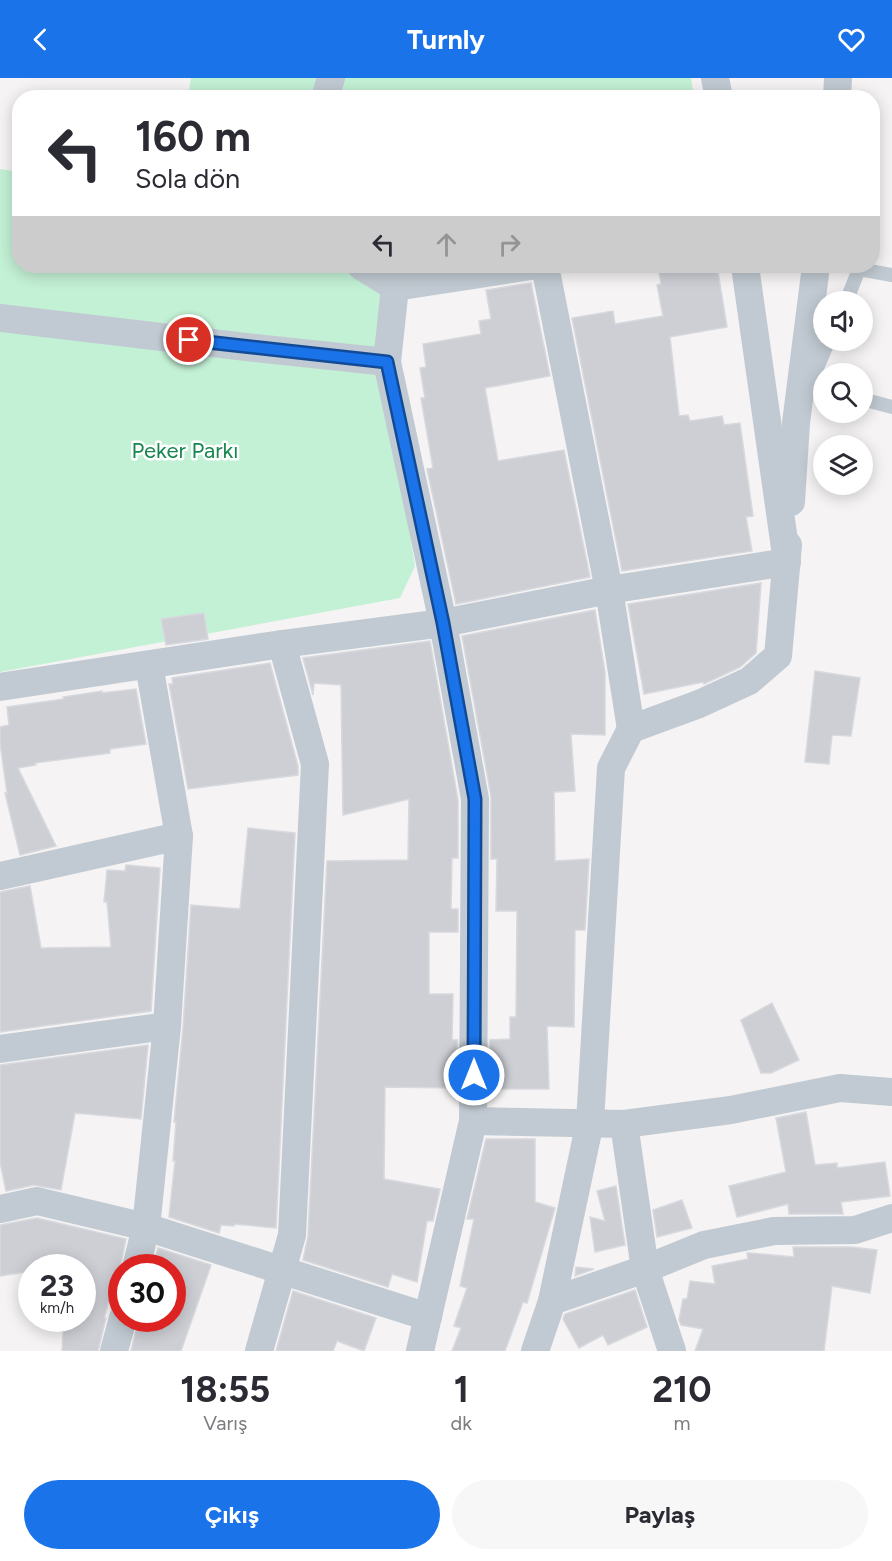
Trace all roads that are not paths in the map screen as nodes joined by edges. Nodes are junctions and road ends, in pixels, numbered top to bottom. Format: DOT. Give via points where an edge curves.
graph roads {
  1 [pos="372,273"];
  2 [pos="486,273"];
  3 [pos="546,273"];
  4 [pos="746,273"];
  5 [pos="815,273"];
  6 [pos="858,273"];
  7 [pos="395,287"];
  8 [pos="851,291"];
  9 [pos="0,318"];
  10 [pos="824,351"];
  11 [pos="387,362"];
  12 [pos="809,386"];
  13 [pos="813,387"];
  14 [pos="873,402"];
  15 [pos="892,407"];
  16 [pos="796,423"];
  17 [pos="787,562"];
  18 [pos="609,590"];
  19 [pos="443,623"];
  20 [pos="282,645"];
  21 [pos="149,664"];
  22 [pos="0,687"];
  23 [pos="631,729"];
  24 [pos="179,836"];
  25 [pos="0,876"];
  26 [pos="167,1026"];
  27 [pos="0,1049"];
  28 [pos="892,1092"];
  29 [pos="473,1121"];
  30 [pos="590,1122"];
  31 [pos="624,1124"];
  32 [pos="0,1209"];
  33 [pos="892,1218"];
  34 [pos="146,1227"];
  35 [pos="139,1254"];
  36 [pos="645,1269"];
  37 [pos="283,1271"];
  38 [pos="552,1301"];
  39 [pos="428,1317"];
  40 [pos="119,1332"];
  41 [pos="114,1351"];
  42 [pos="259,1351"];
  43 [pos="420,1351"];
  44 [pos="535,1351"];
  45 [pos="672,1351"];
  1 -- 7 [label="street"];
  2 -- 7 [label="street"];
  3 -- 18 [label="street"];
  4 -- 17 [label="street"];
  5 -- 16 [label="street"];
  6 -- 8 [label="lane"];
  7 -- 11 [label="street"];
  9 -- 11 [label="street"];
  10 -- 12 [label="lane"];
  11 -- 19 [label="street"];
  12 -- 13 [label="lane"];
  12 -- 16 [label="lane"];
  14 -- 15 [label="lane"];
  16 -- 17 [label="street"];
  17 -- 18 [label="street"];
  17 -- 23 [label="street" via="778,656 749,681"];
  18 -- 19 [label="street"];
  18 -- 23 [label="street"];
  19 -- 20 [label="street"];
  19 -- 29 [label="street" via="475,799"];
  20 -- 21 [label="street"];
  20 -- 37 [label="street" via="315,764 292,1235"];
  21 -- 22 [label="street"];
  21 -- 24 [label="street"];
  23 -- 30 [label="street" via="611,768"];
  24 -- 25 [label="street"];
  24 -- 26 [label="street"];
  26 -- 27 [label="street"];
  26 -- 34 [label="street"];
  28 -- 31 [label="street" via="840,1088 731,1110"];
  29 -- 30 [label="street"];
  29 -- 39 [label="street"];
  30 -- 31 [label="street"];
  30 -- 38 [label="street"];
  31 -- 36 [label="street"];
  32 -- 34 [label="street" via="37,1201"];
  33 -- 36 [label="street" via="855,1230 774,1231 704,1245"];
  34 -- 35 [label="street"];
  34 -- 37 [label="street"];
  36 -- 38 [label="street"];
  36 -- 45 [label="street"];
  37 -- 39 [label="street"];
  37 -- 42 [label="street"];
  38 -- 44 [label="street"];
  39 -- 43 [label="street"];
  40 -- 41 [label="street"];
}
